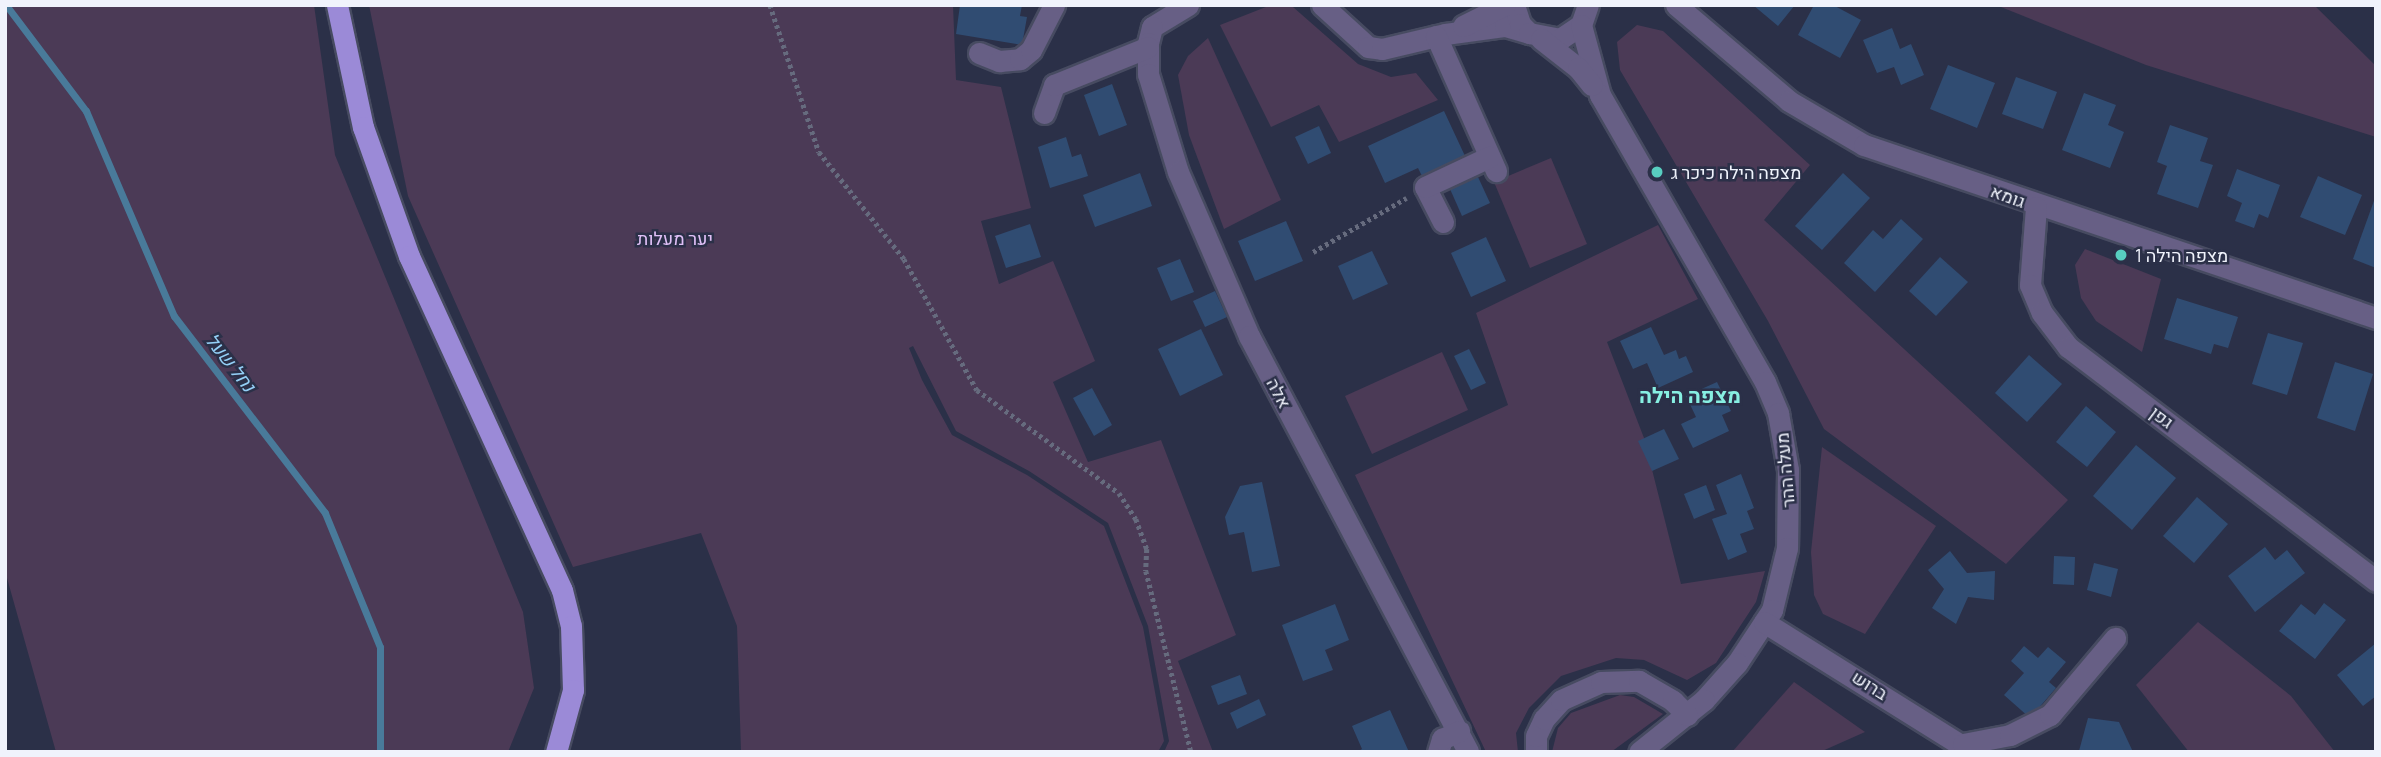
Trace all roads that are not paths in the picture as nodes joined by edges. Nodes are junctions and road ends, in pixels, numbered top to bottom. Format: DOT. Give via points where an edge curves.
graph roads {
  1 [pos="337,5"];
  2 [pos="1054,5"];
  3 [pos="1188,5"];
  4 [pos="1322,5"];
  5 [pos="1505,5"];
  6 [pos="1514,5"];
  7 [pos="1676,5"];
  8 [pos="1588,12"];
  9 [pos="1155,13"];
  10 [pos="1441,35"];
  11 [pos="1535,36"];
  12 [pos="1148,47"];
  13 [pos="979,53"];
  14 [pos="1600,95"];
  15 [pos="1044,113"];
  16 [pos="2036,207"];
  17 [pos="1443,222"];
  18 [pos="2376,318"];
  19 [pos="2376,581"];
  20 [pos="1764,622"];
  21 [pos="2115,638"];
  22 [pos="1687,715"];
  23 [pos="1459,731"];
  24 [pos="1967,748"];
  25 [pos="556,752"];
  26 [pos="1437,752"];
  27 [pos="1468,752"];
  28 [pos="1536,752"];
  29 [pos="1639,752"];
  1 -- 25 [label="main road" via="363,127 409,256 562,590 571,626 573,690"];
  2 -- 13 [label="street" via="1031,50 1020,59 999,61"];
  3 -- 9 [label="street"];
  4 -- 10 [label="street" via="1368,47 1382,49"];
  5 -- 10 [label="street"];
  6 -- 11 [label="street" via="1520,24"];
  7 -- 16 [label="street, גומא" via="1789,101 1827,127 1864,145"];
  8 -- 11 [label="street" via="1560,39"];
  8 -- 14 [label="street, מעלה ההר"];
  9 -- 12 [label="street"];
  10 -- 11 [label="street" via="1505,26"];
  10 -- 17 [label="street" via="1492,164 1424,187"];
  11 -- 14 [label="street, מעלה ההר" via="1578,68"];
  12 -- 15 [label="street" via="1054,85"];
  12 -- 23 [label="street, אלה" via="1148,74 1178,172 1249,336"];
  14 -- 20 [label="street, מעלה ההר" via="1765,382 1778,414 1790,511 1780,583"];
  16 -- 18 [label="street, גומא"];
  16 -- 19 [label="street, גפן" via="2030,285 2042,313 2068,347"];
  20 -- 22 [label="street, מעלה ההר" via="1737,663"];
  20 -- 24 [label="street, ברוש"];
  21 -- 24 [label="street" via="2050,715 2010,735"];
  22 -- 28 [label="street" via="1639,681 1601,681 1561,700 1544,719 1536,736"];
  22 -- 29 [label="street, מעלה ההר"];
  23 -- 26 [label="street" via="1442,739"];
  23 -- 27 [label="street, אלה"];
}
